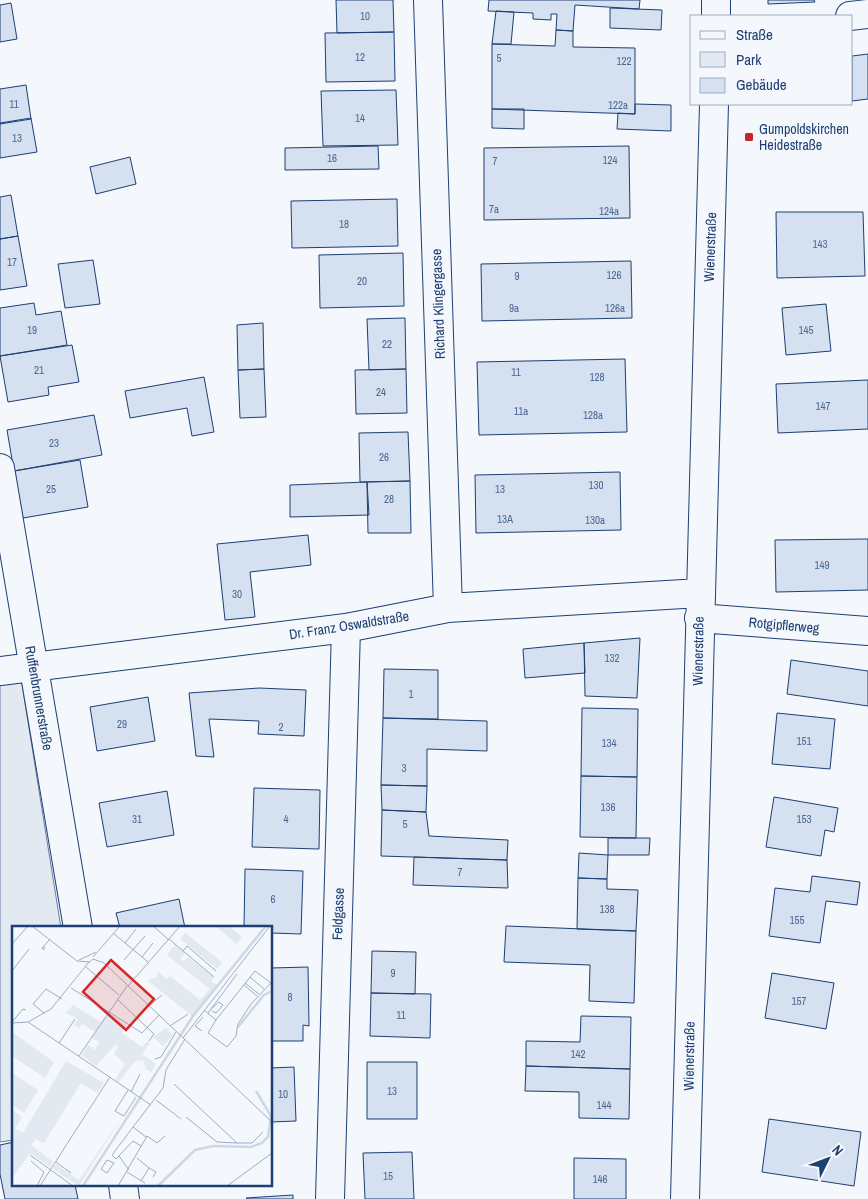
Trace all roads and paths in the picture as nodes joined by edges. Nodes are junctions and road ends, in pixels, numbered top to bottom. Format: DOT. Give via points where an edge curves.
graph roads {
  1 [pos="428,0"];
  2 [pos="716,0"];
  3 [pos="868,14"];
  4 [pos="716,15"];
  5 [pos="853,16"];
  6 [pos="714,105"];
  7 [pos="0,468"];
  8 [pos="699,605"];
  9 [pos="448,608"];
  10 [pos="346,628"];
  11 [pos="868,631"];
  12 [pos="34,666"];
  13 [pos="0,671"];
  14 [pos="78,926"];
  15 [pos="123,1186"];
  16 [pos="125,1199"];
  17 [pos="330,1199"];
  18 [pos="685,1199"];
  1 -- 9 [label="street, Richard Klingergasse"];
  2 -- 4 [label="street"];
  3 -- 5 [label="street"];
  6 -- 8 [label="street, Wienerstraße"];
  7 -- 12 [label="street, Ruffenbrunnerstraße"];
  8 -- 9 [label="street, Dr. Franz Oswaldstraße"];
  8 -- 11 [label="street, Rotgipflerweg"];
  8 -- 18 [label="street, Wienerstraße"];
  9 -- 10 [label="street, Dr. Franz Oswaldstraße"];
  10 -- 12 [label="street, Dr. Franz Oswaldstraße"];
  10 -- 17 [label="street, Feldgasse"];
  12 -- 13 [label="street, Dr. Franz Oswaldstraße"];
  12 -- 14 [label="street, Ruffenbrunnerstraße"];
  15 -- 16 [label="street"];
}
